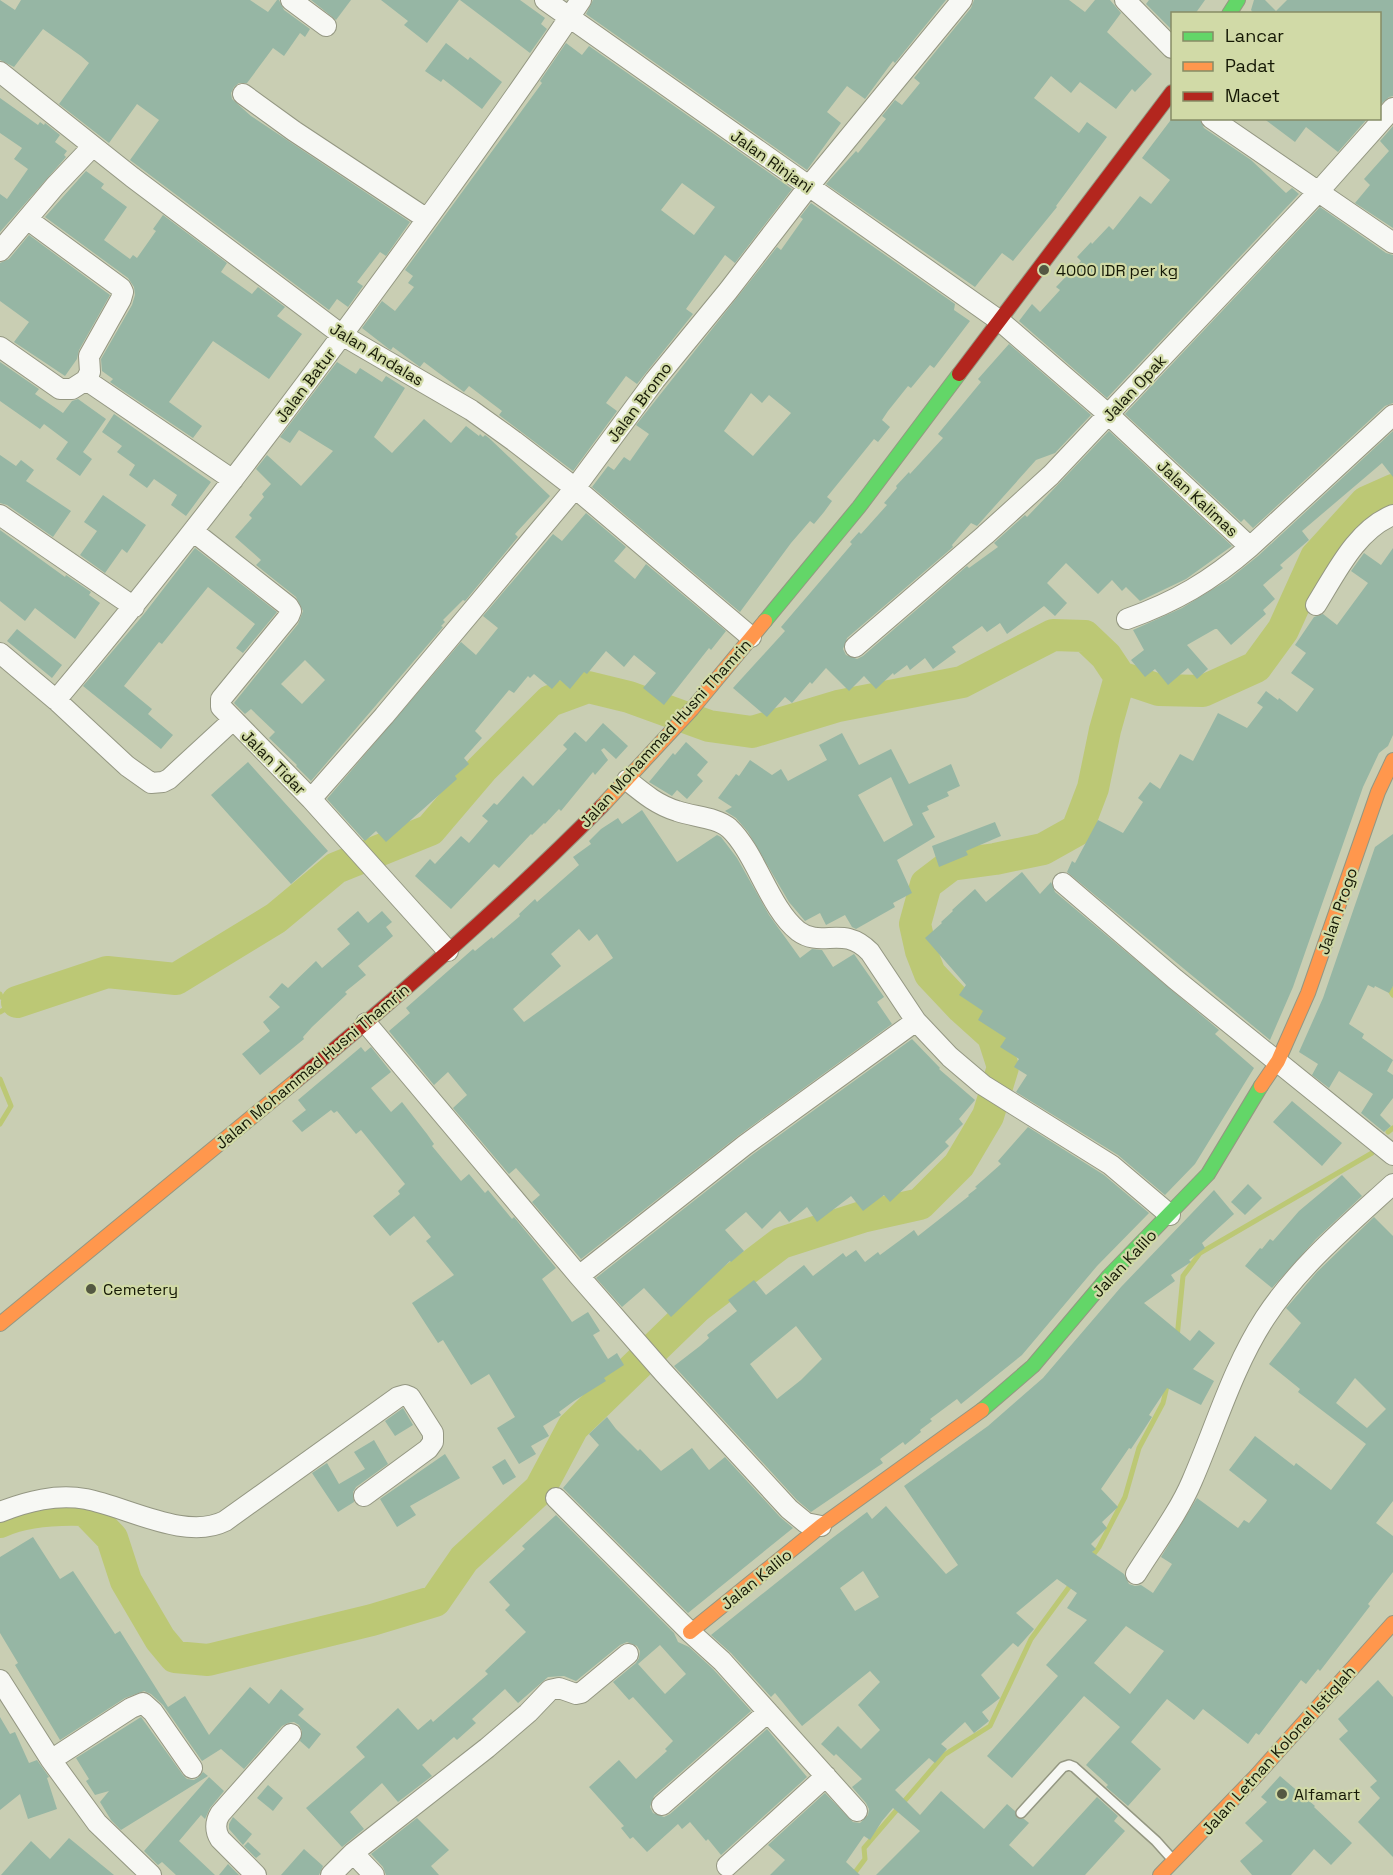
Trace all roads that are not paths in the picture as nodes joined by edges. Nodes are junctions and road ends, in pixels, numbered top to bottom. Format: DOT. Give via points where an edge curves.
graph roads {
  1 [pos="291,0"];
  2 [pos="545,0"];
  3 [pos="581,0"];
  4 [pos="962,0"];
  5 [pos="1125,0"];
  6 [pos="570,16"];
  7 [pos="326,26"];
  8 [pos="1171,46"];
  9 [pos="0,72"];
  10 [pos="1171,93"];
  11 [pos="243,94"];
  12 [pos="1393,108"];
  13 [pos="1214,120"];
  14 [pos="93,146"];
  15 [pos="808,186"];
  16 [pos="1319,191"];
  17 [pos="27,219"];
  18 [pos="427,219"];
  19 [pos="1393,243"];
  20 [pos="0,251"];
  21 [pos="1000,321"];
  22 [pos="342,335"];
  23 [pos="0,347"];
  24 [pos="86,380"];
  25 [pos="1109,415"];
  26 [pos="1393,415"];
  27 [pos="233,480"];
  28 [pos="575,488"];
  29 [pos="0,515"];
  30 [pos="1393,515"];
  31 [pos="194,532"];
  32 [pos="1250,547"];
  33 [pos="1316,605"];
  34 [pos="134,607"];
  35 [pos="1126,619"];
  36 [pos="751,637"];
  37 [pos="855,647"];
  38 [pos="0,653"];
  39 [pos="56,700"];
  40 [pos="233,720"];
  41 [pos="1393,760"];
  42 [pos="627,780"];
  43 [pos="311,799"];
  44 [pos="1063,883"];
  45 [pos="448,951"];
  46 [pos="916,1021"];
  47 [pos="366,1023"];
  48 [pos="1278,1061"];
  49 [pos="1393,1155"];
  50 [pos="1393,1184"];
  51 [pos="1170,1215"];
  52 [pos="579,1276"];
  53 [pos="0,1324"];
  54 [pos="364,1496"];
  55 [pos="556,1498"];
  56 [pos="0,1512"];
  57 [pos="821,1526"];
  58 [pos="1136,1574"];
  59 [pos="1393,1623"];
  60 [pos="690,1632"];
  61 [pos="628,1654"];
  62 [pos="0,1680"];
  63 [pos="768,1712"];
  64 [pos="291,1734"];
  65 [pos="51,1760"];
  66 [pos="192,1768"];
  67 [pos="826,1776"];
  68 [pos="662,1805"];
  69 [pos="857,1811"];
  70 [pos="1021,1813"];
  71 [pos="354,1853"];
  72 [pos="1175,1862"];
  73 [pos="727,1866"];
  74 [pos="151,1875"];
  75 [pos="256,1875"];
  76 [pos="331,1875"];
  77 [pos="374,1875"];
  78 [pos="1160,1875"];
  1 -- 7 [label="street"];
  2 -- 6 [label="street, Jalan Rinjani"];
  3 -- 6 [label="street, Jalan Batur"];
  4 -- 15 [label="street, Jalan Bromo"];
  5 -- 8 [label="street"];
  6 -- 15 [label="street, Jalan Rinjani"];
  6 -- 18 [label="street, Jalan Batur"];
  9 -- 14 [label="street, Jalan Andalas"];
  10 -- 21 [label="street, Jalan Mohammad Husni Thamrin"];
  11 -- 18 [label="street"];
  12 -- 16 [label="street, Jalan Opak"];
  13 -- 16 [label="street"];
  14 -- 17 [label="street"];
  14 -- 22 [label="street, Jalan Andalas"];
  15 -- 21 [label="street, Jalan Rinjani"];
  15 -- 28 [label="street, Jalan Bromo"];
  16 -- 19 [label="street"];
  16 -- 25 [label="street, Jalan Opak"];
  17 -- 20 [label="street"];
  17 -- 24 [label="street" via="123,292 89,356"];
  18 -- 22 [label="street, Jalan Batur"];
  21 -- 25 [label="street, Jalan Kalimas"];
  21 -- 36 [label="street, Jalan Mohammad Husni Thamrin" via="859,507"];
  22 -- 27 [label="street, Jalan Batur"];
  22 -- 28 [label="street, Jalan Andalas" via="471,410"];
  23 -- 24 [label="street" via="60,389 72,389"];
  24 -- 27 [label="street"];
  25 -- 32 [label="street, Jalan Kalimas"];
  25 -- 37 [label="street, Jalan Opak" via="1051,476"];
  26 -- 32 [label="street, Jalan Kalimas"];
  27 -- 31 [label="street, Jalan Batur"];
  28 -- 36 [label="street, Jalan Andalas"];
  28 -- 43 [label="street, Jalan Bromo"];
  29 -- 34 [label="street"];
  30 -- 33 [label="street" via="1364,536"];
  31 -- 34 [label="street, Jalan Batur"];
  31 -- 40 [label="street" via="290,608 289,616 221,699 221,707"];
  32 -- 35 [label="street" via="1185,594"];
  34 -- 39 [label="street, Jalan Batur"];
  36 -- 42 [label="street, Jalan Mohammad Husni Thamrin"];
  38 -- 39 [label="street, Jalan Tidar"];
  39 -- 40 [label="street, Jalan Tidar" via="151,783 170,779"];
  40 -- 43 [label="street, Jalan Tidar"];
  41 -- 48 [label="street, Jalan Progo" via="1378,792 1308,993"];
  42 -- 45 [label="street, Jalan Mohammad Husni Thamrin" via="537,871"];
  42 -- 46 [label="street" via="657,803 728,828 798,931 813,937 848,938 862,944"];
  43 -- 45 [label="street, Jalan Tidar"];
  44 -- 48 [label="street" via="1175,980"];
  45 -- 47 [label="street, Jalan Mohammad Husni Thamrin"];
  46 -- 51 [label="street" via="983,1085 1111,1165"];
  46 -- 52 [label="street" via="745,1145"];
  47 -- 52 [label="street"];
  47 -- 53 [label="street, Jalan Mohammad Husni Thamrin"];
  48 -- 49 [label="street"];
  48 -- 51 [label="street, Jalan Kalilo" via="1208,1174"];
  50 -- 58 [label="street" via="1305,1265 1265,1318 1230,1384 1192,1482"];
  51 -- 57 [label="street, Jalan Kalilo" via="1109,1276 1033,1366 988,1406"];
  52 -- 57 [label="street" via="789,1509 806,1523"];
  54 -- 56 [label="street" via="433,1442 433,1433 410,1397 398,1397 225,1521 208,1527 183,1527 86,1499 62,1497"];
  55 -- 60 [label="street"];
  57 -- 60 [label="street, Jalan Kalilo"];
  59 -- 72 [label="street, Jalan Letnan Kolonel Istiqlah"];
  60 -- 63 [label="street"];
  61 -- 71 [label="street" via="581,1693 550,1690 487,1748"];
  62 -- 65 [label="street"];
  63 -- 67 [label="street"];
  63 -- 68 [label="street"];
  64 -- 75 [label="street" via="216,1823 220,1839"];
  65 -- 66 [label="street" via="143,1703"];
  65 -- 74 [label="street" via="97,1823"];
  67 -- 69 [label="street"];
  67 -- 73 [label="street"];
  70 -- 72 [label="lane" via="1057,1772 1069,1765"];
  71 -- 76 [label="street"];
  71 -- 77 [label="street"];
  72 -- 78 [label="street, Jalan Letnan Kolonel Istiqlah"];
}
